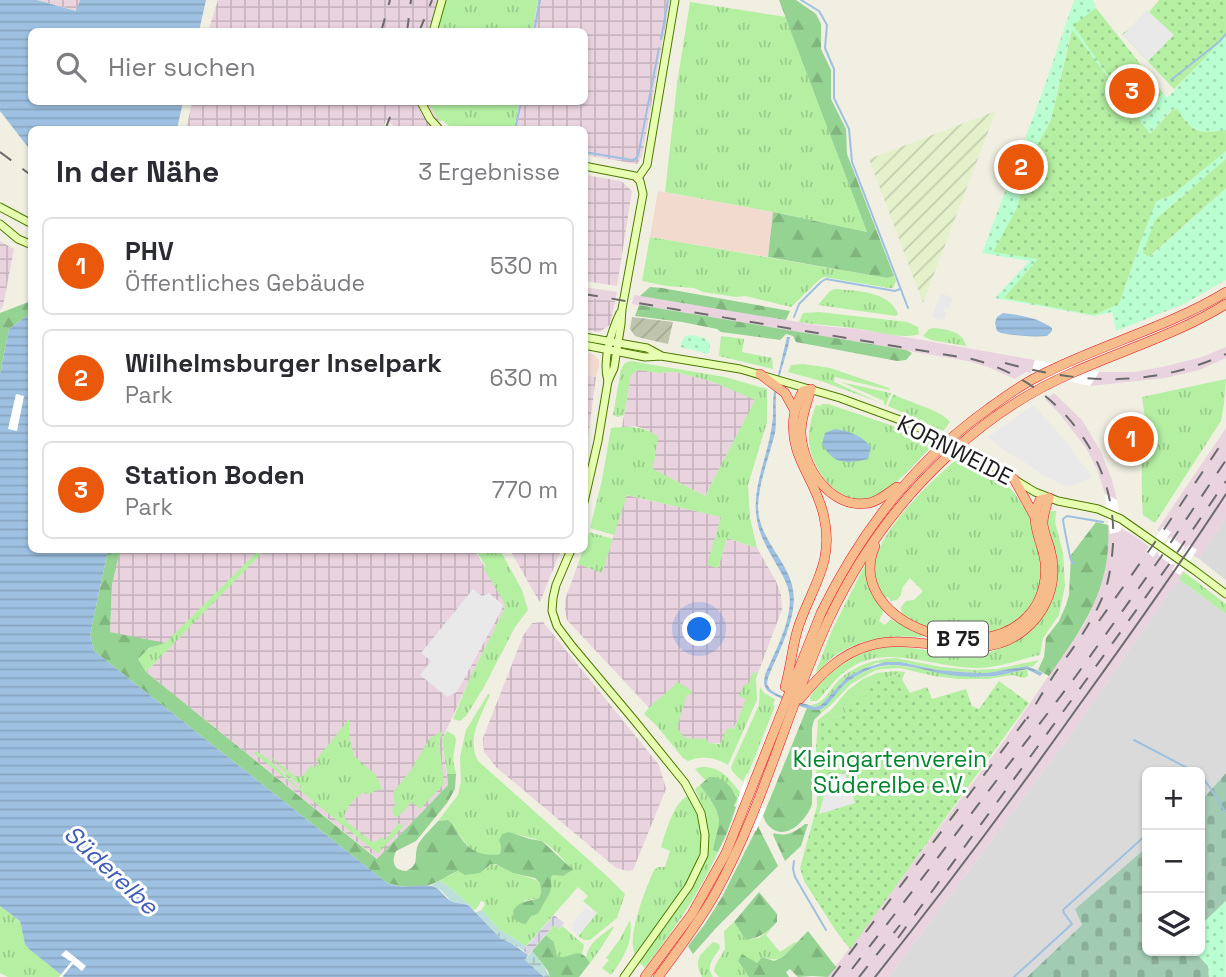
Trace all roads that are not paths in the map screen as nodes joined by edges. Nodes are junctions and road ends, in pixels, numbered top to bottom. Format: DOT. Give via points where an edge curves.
graph roads {
  1 [pos="442,0"];
  2 [pos="675,0"];
  3 [pos="434,28"];
  4 [pos="423,105"];
  5 [pos="436,126"];
  6 [pos="588,167"];
  7 [pos="637,177"];
  8 [pos="0,207"];
  9 [pos="28,222"];
  10 [pos="0,224"];
  11 [pos="28,244"];
  12 [pos="1226,292"];
  13 [pos="1226,304"];
  14 [pos="588,338"];
  15 [pos="615,342"];
  16 [pos="588,346"];
  17 [pos="613,351"];
  18 [pos="660,356"];
  19 [pos="760,374"];
  20 [pos="776,382"];
  21 [pos="811,389"];
  22 [pos="795,411"];
  23 [pos="911,477"];
  24 [pos="1014,479"];
  25 [pos="588,485"];
  26 [pos="1049,498"];
  27 [pos="1035,517"];
  28 [pos="883,528"];
  29 [pos="569,553"];
  30 [pos="1226,594"];
  31 [pos="791,698"];
  32 [pos="636,959"];
  33 [pos="619,977"];
  34 [pos="624,977"];
  35 [pos="645,977"];
  36 [pos="658,977"];
  1 -- 3 [label="main road"];
  2 -- 7 [label="main road" via="647,165"];
  4 -- 5 [label="main road"];
  6 -- 7 [label="main road"];
  7 -- 15 [label="main road" via="643,194"];
  8 -- 9 [label="main road"];
  10 -- 11 [label="main road"];
  12 -- 23 [label="highway, B 75" via="1037,377 970,421"];
  13 -- 28 [label="highway, B 75" via="1018,401 953,450"];
  14 -- 15 [label="main road"];
  15 -- 17 [label="main road"];
  15 -- 18 [label="main road" via="647,348"];
  16 -- 17 [label="main road"];
  17 -- 18 [label="main road"];
  17 -- 25 [label="main road" via="613,372"];
  18 -- 19 [label="main road"];
  19 -- 20 [label="highway"];
  20 -- 21 [label="main road, KORNWEIDE"];
  20 -- 22 [label="highway"];
  21 -- 22 [label="highway" via="801,393"];
  21 -- 23 [label="highway" via="802,441 811,468 828,491 849,502 871,503"];
  21 -- 24 [label="main road, KORNWEIDE, bridge" via="937,436"];
  22 -- 31 [label="highway" via="795,447 819,499 827,544 824,568 799,626 789,673"];
  23 -- 31 [label="highway, B 75" via="841,573 814,627"];
  24 -- 26 [label="main road, KORNWEIDE"];
  24 -- 27 [label="highway, B 75"];
  26 -- 27 [label="highway" via="1040,500"];
  26 -- 30 [label="main road, KORNWEIDE" via="1121,519"];
  26 -- 31 [label="highway, B 75" via="1043,523 1053,563 1051,589 1042,610 1025,629 1000,643 975,648 898,641 864,647 830,666"];
  27 -- 28 [label="highway, B 75" via="1046,569 1038,603 1008,632 971,640 923,630 884,603 870,570"];
  28 -- 31 [label="highway, B 75" via="836,604"];
  29 -- 32 [label="main road" via="554,592 552,611 557,626 680,776 701,813 706,842 689,886"];
  31 -- 35 [label="highway" via="780,715 726,853 692,914"];
  31 -- 36 [label="highway, B 75" via="750,821 715,894"];
  32 -- 33 [label="main road"];
  32 -- 34 [label="main road"];
}
